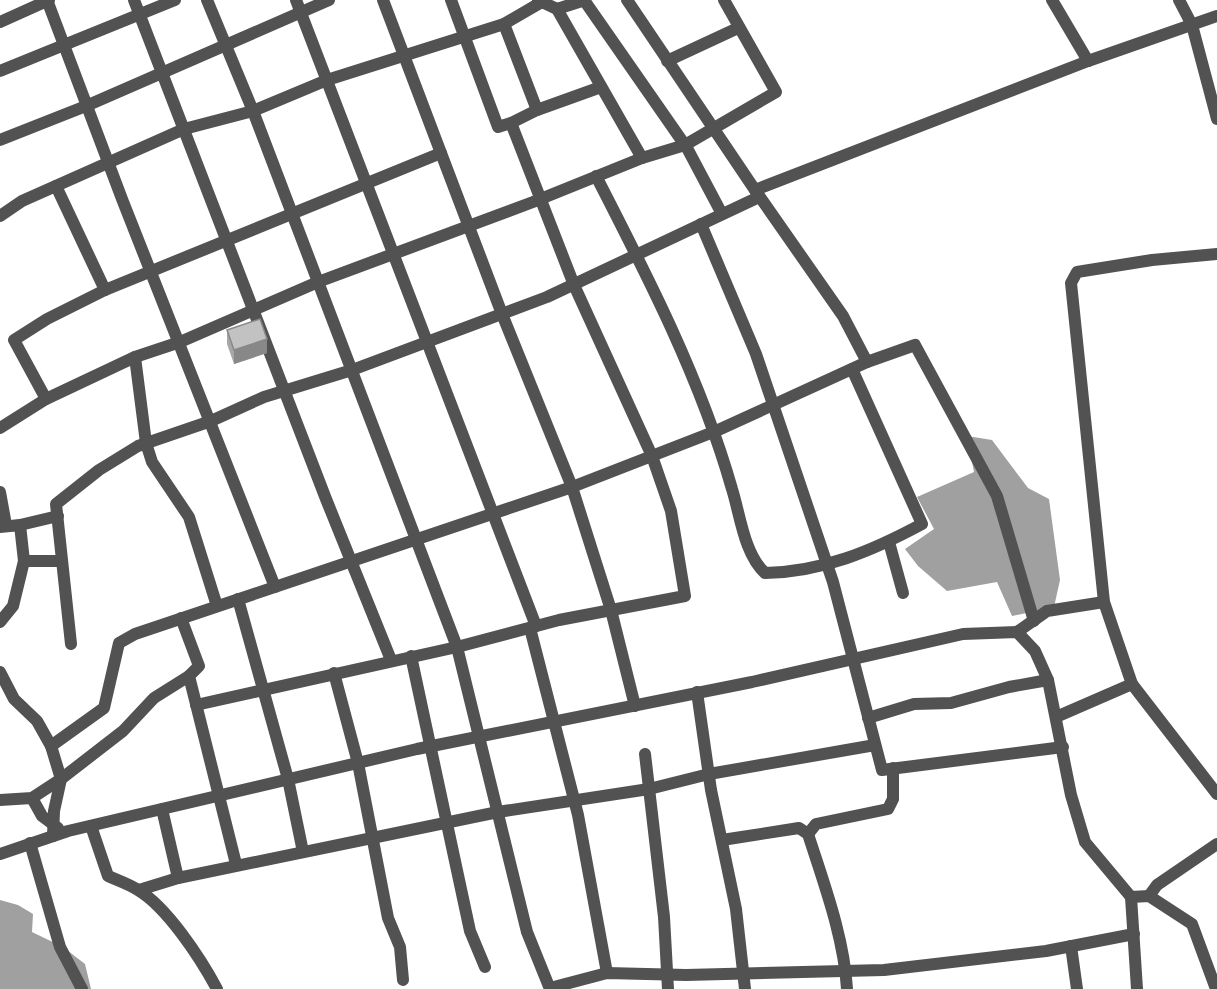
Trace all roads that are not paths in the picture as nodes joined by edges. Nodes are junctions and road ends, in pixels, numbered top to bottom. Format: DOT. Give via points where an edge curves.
graph roads {
  1 [pos="48,0"];
  2 [pos="134,0"];
  3 [pos="175,0"];
  4 [pos="207,0"];
  5 [pos="296,0"];
  6 [pos="329,0"];
  7 [pos="383,0"];
  8 [pos="451,0"];
  9 [pos="584,0"];
  10 [pos="627,0"];
  11 [pos="724,0"];
  12 [pos="1052,0"];
  13 [pos="1179,0"];
  14 [pos="539,2"];
  15 [pos="557,9"];
  16 [pos="301,12"];
  17 [pos="140,16"];
  18 [pos="1217,16"];
  19 [pos="0,22"];
  20 [pos="504,24"];
  21 [pos="1192,25"];
  22 [pos="738,28"];
  23 [pos="465,37"];
  24 [pos="225,44"];
  25 [pos="64,47"];
  26 [pos="405,56"];
  27 [pos="667,61"];
  28 [pos="1088,61"];
  29 [pos="0,71"];
  30 [pos="162,74"];
  31 [pos="327,80"];
  32 [pos="601,87"];
  33 [pos="86,106"];
  34 [pos="537,110"];
  35 [pos="253,111"];
  36 [pos="1217,119"];
  37 [pos="511,123"];
  38 [pos="184,129"];
  39 [pos="713,129"];
  40 [pos="0,140"];
  41 [pos="685,145"];
  42 [pos="441,153"];
  43 [pos="642,158"];
  44 [pos="108,163"];
  45 [pos="596,176"];
  46 [pos="367,182"];
  47 [pos="56,186"];
  48 [pos="757,194"];
  49 [pos="540,199"];
  50 [pos="292,214"];
  51 [pos="722,214"];
  52 [pos="0,216"];
  53 [pos="701,224"];
  54 [pos="469,226"];
  55 [pos="228,241"];
  56 [pos="394,254"];
  57 [pos="1217,254"];
  58 [pos="637,256"];
  59 [pos="151,272"];
  60 [pos="318,282"];
  61 [pos="574,285"];
  62 [pos="105,290"];
  63 [pos="253,308"];
  64 [pos="502,314"];
  65 [pos="180,342"];
  66 [pos="428,343"];
  67 [pos="135,357"];
  68 [pos="867,362"];
  69 [pos="852,369"];
  70 [pos="351,370"];
  71 [pos="284,390"];
  72 [pos="46,399"];
  73 [pos="774,405"];
  74 [pos="211,421"];
  75 [pos="0,428"];
  76 [pos="716,431"];
  77 [pos="146,443"];
  78 [pos="652,456"];
  79 [pos="572,487"];
  80 [pos="0,492"];
  81 [pos="493,513"];
  82 [pos="58,516"];
  83 [pos="20,525"];
  84 [pos="3,526"];
  85 [pos="418,539"];
  86 [pos="889,542"];
  87 [pos="24,561"];
  88 [pos="62,561"];
  89 [pos="352,561"];
  90 [pos="827,565"];
  91 [pos="275,587"];
  92 [pos="903,593"];
  93 [pos="238,599"];
  94 [pos="1104,602"];
  95 [pos="216,606"];
  96 [pos="610,610"];
  97 [pos="181,618"];
  98 [pos="1034,621"];
  99 [pos="0,622"];
  100 [pos="533,627"];
  101 [pos="1017,632"];
  102 [pos="71,644"];
  103 [pos="457,646"];
  104 [pos="411,656"];
  105 [pos="853,659"];
  106 [pos="391,660"];
  107 [pos="0,672"];
  108 [pos="334,673"];
  109 [pos="189,676"];
  110 [pos="1048,680"];
  111 [pos="1132,684"];
  112 [pos="264,689"];
  113 [pos="697,693"];
  114 [pos="196,705"];
  115 [pos="635,706"];
  116 [pos="1056,717"];
  117 [pos="868,718"];
  118 [pos="554,720"];
  119 [pos="479,737"];
  120 [pos="875,745"];
  121 [pos="51,746"];
  122 [pos="430,747"];
  123 [pos="1063,747"];
  124 [pos="645,754"];
  125 [pos="358,763"];
  126 [pos="893,768"];
  127 [pos="709,774"];
  128 [pos="61,779"];
  129 [pos="288,779"];
  130 [pos="649,789"];
  131 [pos="1217,793"];
  132 [pos="219,795"];
  133 [pos="32,798"];
  134 [pos="574,799"];
  135 [pos="0,800"];
  136 [pos="162,809"];
  137 [pos="498,812"];
  138 [pos="447,824"];
  139 [pos="91,826"];
  140 [pos="53,831"];
  141 [pos="808,834"];
  142 [pos="372,838"];
  143 [pos="722,840"];
  144 [pos="30,843"];
  145 [pos="1217,843"];
  146 [pos="303,852"];
  147 [pos="0,854"];
  148 [pos="236,864"];
  149 [pos="178,878"];
  150 [pos="139,890"];
  151 [pos="1149,896"];
  152 [pos="1131,897"];
  153 [pos="1134,934"];
  154 [pos="1071,946"];
  155 [pos="484,967"];
  156 [pos="846,971"];
  157 [pos="607,973"];
  158 [pos="668,974"];
  159 [pos="743,974"];
  160 [pos="403,980"];
  161 [pos="82,989"];
  162 [pos="217,989"];
  163 [pos="550,989"];
  164 [pos="668,989"];
  165 [pos="745,989"];
  166 [pos="847,989"];
  167 [pos="1077,989"];
  168 [pos="1137,989"];
  169 [pos="1216,989"];
  1 -- 19 [label="street"];
  1 -- 25 [label="street"];
  2 -- 17 [label="street"];
  3 -- 17 [label="street"];
  4 -- 24 [label="street"];
  5 -- 16 [label="street"];
  6 -- 16 [label="street"];
  7 -- 26 [label="street"];
  8 -- 23 [label="street"];
  9 -- 15 [label="street"];
  9 -- 41 [label="street"];
  10 -- 27 [label="street"];
  11 -- 22 [label="street"];
  12 -- 28 [label="street"];
  13 -- 21 [label="street"];
  14 -- 15 [label="street"];
  14 -- 20 [label="street"];
  15 -- 32 [label="street"];
  16 -- 24 [label="street"];
  16 -- 31 [label="street"];
  17 -- 25 [label="street"];
  17 -- 30 [label="street"];
  18 -- 21 [label="street"];
  20 -- 23 [label="street"];
  20 -- 34 [label="street"];
  21 -- 28 [label="street"];
  21 -- 36 [label="street"];
  22 -- 27 [label="street"];
  22 -- 39 [label="street" via="776,92"];
  23 -- 26 [label="street"];
  23 -- 37 [label="street" via="498,127"];
  24 -- 30 [label="street"];
  24 -- 35 [label="street"];
  25 -- 29 [label="street"];
  25 -- 33 [label="street"];
  26 -- 31 [label="street"];
  26 -- 42 [label="street"];
  27 -- 39 [label="street"];
  28 -- 48 [label="street"];
  30 -- 33 [label="street"];
  30 -- 38 [label="street"];
  31 -- 35 [label="street"];
  31 -- 46 [label="street"];
  32 -- 34 [label="street"];
  32 -- 43 [label="street"];
  33 -- 40 [label="street"];
  33 -- 44 [label="street"];
  34 -- 37 [label="street"];
  35 -- 38 [label="street"];
  35 -- 50 [label="street"];
  37 -- 49 [label="street"];
  38 -- 44 [label="street"];
  38 -- 55 [label="street"];
  39 -- 41 [label="street"];
  39 -- 48 [label="street"];
  41 -- 43 [label="street"];
  41 -- 51 [label="street"];
  42 -- 46 [label="street"];
  42 -- 54 [label="street"];
  43 -- 45 [label="street"];
  44 -- 47 [label="street"];
  44 -- 59 [label="street"];
  45 -- 49 [label="street"];
  45 -- 58 [label="street"];
  46 -- 50 [label="street"];
  46 -- 56 [label="street"];
  47 -- 52 [label="street"];
  47 -- 62 [label="street"];
  48 -- 51 [label="street"];
  48 -- 68 [label="street" via="843,315"];
  49 -- 54 [label="street"];
  49 -- 61 [label="street"];
  50 -- 55 [label="street"];
  50 -- 60 [label="street"];
  51 -- 53 [label="street"];
  53 -- 58 [label="street"];
  53 -- 73 [label="street"];
  54 -- 56 [label="street"];
  54 -- 64 [label="street"];
  55 -- 59 [label="street"];
  55 -- 63 [label="street"];
  56 -- 60 [label="street"];
  56 -- 66 [label="street"];
  57 -- 94 [label="street" via="1077,272 1071,283"];
  58 -- 61 [label="street"];
  58 -- 76 [label="street"];
  59 -- 62 [label="street"];
  59 -- 65 [label="street"];
  60 -- 63 [label="street"];
  60 -- 70 [label="street"];
  61 -- 64 [label="street"];
  61 -- 78 [label="street"];
  62 -- 72 [label="street" via="14,340"];
  63 -- 65 [label="street"];
  63 -- 71 [label="street"];
  64 -- 66 [label="street"];
  64 -- 79 [label="street"];
  65 -- 67 [label="street"];
  65 -- 74 [label="street"];
  66 -- 70 [label="street"];
  66 -- 81 [label="street"];
  67 -- 72 [label="street"];
  67 -- 77 [label="street"];
  68 -- 69 [label="street"];
  68 -- 98 [label="street" via="915,345 997,496"];
  69 -- 73 [label="street"];
  69 -- 86 [label="street" via="921,524"];
  70 -- 71 [label="street"];
  70 -- 85 [label="street"];
  71 -- 74 [label="street"];
  71 -- 89 [label="street"];
  72 -- 75 [label="street"];
  73 -- 76 [label="street"];
  73 -- 90 [label="street"];
  74 -- 77 [label="street"];
  74 -- 91 [label="street"];
  76 -- 78 [label="street"];
  76 -- 90 [label="street" via="749,547 762,571 777,573"];
  77 -- 82 [label="street" via="99,471 56,504"];
  77 -- 95 [label="street" via="152,462 189,517"];
  78 -- 79 [label="street"];
  78 -- 96 [label="street" via="671,511 685,596"];
  79 -- 81 [label="street"];
  79 -- 96 [label="street"];
  80 -- 84 [label="street"];
  81 -- 85 [label="street"];
  81 -- 100 [label="street"];
  82 -- 83 [label="street"];
  82 -- 88 [label="street"];
  83 -- 84 [label="street"];
  83 -- 87 [label="street"];
  85 -- 89 [label="street"];
  85 -- 103 [label="street"];
  86 -- 90 [label="street"];
  86 -- 92 [label="street"];
  87 -- 88 [label="street"];
  87 -- 99 [label="street" via="13,606"];
  88 -- 102 [label="street"];
  89 -- 91 [label="street"];
  89 -- 106 [label="street"];
  90 -- 105 [label="street"];
  91 -- 93 [label="street"];
  93 -- 95 [label="street"];
  93 -- 112 [label="street"];
  94 -- 98 [label="street" via="1047,611"];
  94 -- 111 [label="street"];
  95 -- 97 [label="street"];
  96 -- 100 [label="street"];
  96 -- 115 [label="street"];
  97 -- 109 [label="street" via="199,666"];
  97 -- 121 [label="street" via="119,643 104,708"];
  98 -- 101 [label="street"];
  100 -- 103 [label="street"];
  100 -- 118 [label="street"];
  101 -- 105 [label="street" via="963,634"];
  101 -- 110 [label="street" via="1035,651"];
  103 -- 104 [label="street"];
  103 -- 119 [label="street"];
  104 -- 106 [label="street"];
  104 -- 122 [label="street"];
  105 -- 113 [label="street"];
  105 -- 117 [label="street"];
  106 -- 108 [label="street"];
  107 -- 121 [label="street" via="14,699 37,721"];
  108 -- 112 [label="street"];
  108 -- 125 [label="street"];
  109 -- 114 [label="street"];
  109 -- 128 [label="street" via="154,698 123,731"];
  110 -- 116 [label="street"];
  110 -- 117 [label="street" via="951,703 914,704"];
  111 -- 116 [label="street"];
  111 -- 131 [label="street"];
  112 -- 114 [label="street"];
  112 -- 129 [label="street"];
  113 -- 115 [label="street"];
  113 -- 127 [label="street"];
  114 -- 132 [label="street"];
  115 -- 118 [label="street"];
  116 -- 123 [label="street"];
  117 -- 120 [label="street"];
  118 -- 119 [label="street"];
  118 -- 134 [label="street"];
  119 -- 122 [label="street"];
  119 -- 137 [label="street"];
  120 -- 126 [label="street" via="882,770"];
  120 -- 127 [label="street"];
  121 -- 128 [label="street"];
  122 -- 125 [label="street"];
  122 -- 138 [label="street"];
  123 -- 126 [label="street"];
  123 -- 152 [label="street" via="1071,795 1085,842"];
  124 -- 130 [label="street"];
  125 -- 129 [label="street"];
  125 -- 142 [label="street"];
  126 -- 141 [label="street" via="893,799 888,809 816,824"];
  127 -- 130 [label="street"];
  127 -- 143 [label="street"];
  128 -- 133 [label="street"];
  128 -- 140 [label="street"];
  129 -- 132 [label="street"];
  129 -- 146 [label="street"];
  130 -- 134 [label="street"];
  130 -- 158 [label="street"];
  132 -- 136 [label="street"];
  132 -- 148 [label="street"];
  133 -- 135 [label="street"];
  133 -- 140 [label="street"];
  134 -- 137 [label="street"];
  134 -- 157 [label="street"];
  136 -- 139 [label="street"];
  136 -- 149 [label="street"];
  137 -- 138 [label="street"];
  137 -- 163 [label="street" via="527,932"];
  138 -- 142 [label="street"];
  138 -- 155 [label="street" via="470,931"];
  139 -- 140 [label="street"];
  139 -- 150 [label="street" via="108,876"];
  140 -- 144 [label="street"];
  141 -- 143 [label="street" via="799,828"];
  141 -- 156 [label="street"];
  142 -- 146 [label="street"];
  142 -- 160 [label="street" via="388,918 400,946"];
  143 -- 159 [label="street" via="736,909"];
  144 -- 147 [label="street"];
  144 -- 161 [label="street" via="60,947"];
  145 -- 151 [label="street" via="1157,885"];
  146 -- 148 [label="street"];
  148 -- 149 [label="street"];
  149 -- 150 [label="street"];
  150 -- 162 [label="street" via="199,955"];
  151 -- 152 [label="street"];
  151 -- 169 [label="street" via="1192,924"];
  152 -- 153 [label="street"];
  153 -- 154 [label="street"];
  153 -- 168 [label="street"];
  154 -- 156 [label="street" via="884,970"];
  154 -- 167 [label="street"];
  156 -- 159 [label="street"];
  156 -- 166 [label="street"];
  157 -- 158 [label="street"];
  157 -- 163 [label="street"];
  158 -- 159 [label="street"];
  158 -- 164 [label="street"];
  159 -- 165 [label="street"];
}
